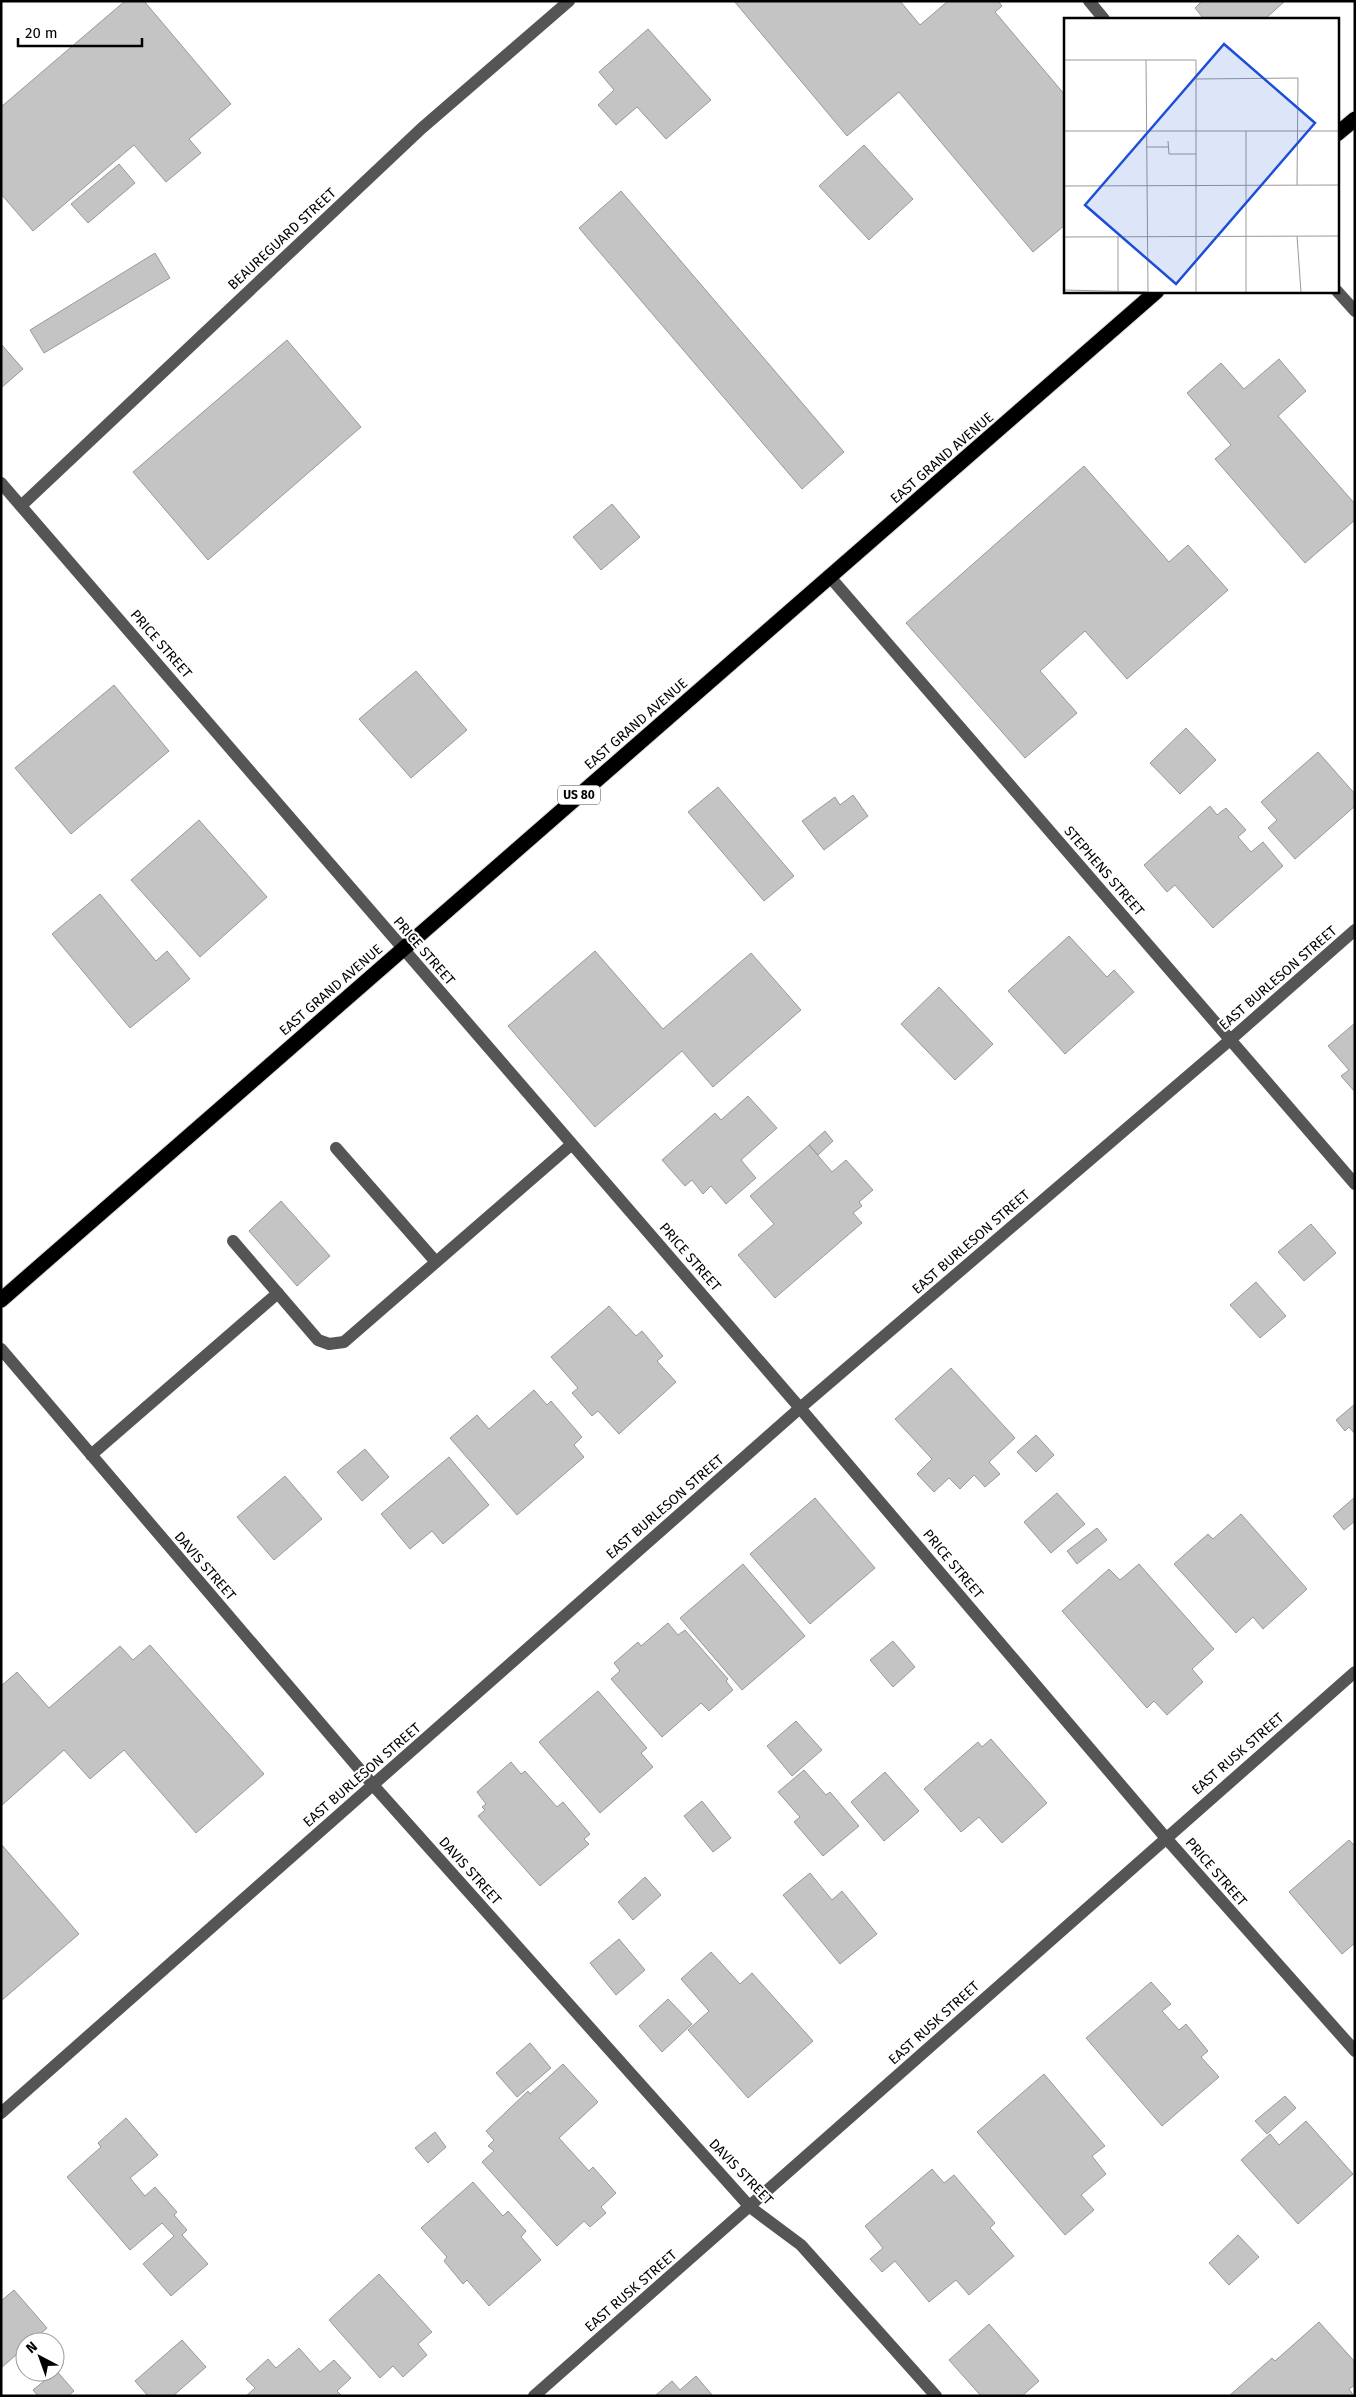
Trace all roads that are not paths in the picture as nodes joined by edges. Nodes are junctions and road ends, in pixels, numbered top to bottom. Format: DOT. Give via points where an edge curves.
graph roads {
  1 [pos="569,1"];
  2 [pos="1089,1"];
  3 [pos="1103,18"];
  4 [pos="1355,119"];
  5 [pos="1338,133"];
  6 [pos="1156,292"];
  7 [pos="1338,292"];
  8 [pos="1355,311"];
  9 [pos="1,483"];
  10 [pos="22,505"];
  11 [pos="830,577"];
  12 [pos="1355,930"];
  13 [pos="403,950"];
  14 [pos="1230,1040"];
  15 [pos="572,1144"];
  16 [pos="336,1148"];
  17 [pos="1355,1184"];
  18 [pos="233,1241"];
  19 [pos="436,1262"];
  20 [pos="278,1293"];
  21 [pos="1,1300"];
  22 [pos="1,1349"];
  23 [pos="800,1408"];
  24 [pos="91,1455"];
  25 [pos="1355,1672"];
  26 [pos="373,1785"];
  27 [pos="1166,1837"];
  28 [pos="1355,2051"];
  29 [pos="1,2113"];
  30 [pos="750,2207"];
  31 [pos="534,2396"];
  32 [pos="936,2396"];
  1 -- 10 [label="street, BEAUREGUARD STREET" via="422,128"];
  2 -- 3 [label="street"];
  4 -- 5 [label="highway"];
  6 -- 11 [label="highway, EAST GRAND AVENUE / US 80"];
  7 -- 8 [label="street"];
  9 -- 10 [label="street, PRICE STREET"];
  10 -- 13 [label="street, PRICE STREET"];
  11 -- 13 [label="highway, EAST GRAND AVENUE / US 80"];
  11 -- 14 [label="street, STEPHENS STREET"];
  12 -- 14 [label="street, EAST BURLESON STREET"];
  13 -- 15 [label="street, PRICE STREET"];
  13 -- 21 [label="highway, EAST GRAND AVENUE / US 80"];
  14 -- 17 [label="street, STEPHENS STREET"];
  14 -- 23 [label="street, EAST BURLESON STREET"];
  15 -- 19 [label="street"];
  15 -- 23 [label="street, PRICE STREET"];
  16 -- 19 [label="street"];
  18 -- 20 [label="street"];
  19 -- 20 [label="street" via="344,1342 329,1344 318,1340"];
  20 -- 24 [label="street"];
  22 -- 24 [label="street, DAVIS STREET"];
  23 -- 26 [label="street, EAST BURLESON STREET"];
  23 -- 27 [label="street, PRICE STREET"];
  24 -- 26 [label="street, DAVIS STREET"];
  25 -- 27 [label="street, EAST RUSK STREET"];
  26 -- 29 [label="street, EAST BURLESON STREET"];
  26 -- 30 [label="street, DAVIS STREET"];
  27 -- 28 [label="street, PRICE STREET"];
  27 -- 30 [label="street, EAST RUSK STREET"];
  30 -- 31 [label="street, EAST RUSK STREET"];
  30 -- 32 [label="street, DAVIS STREET" via="801,2245"];
}
